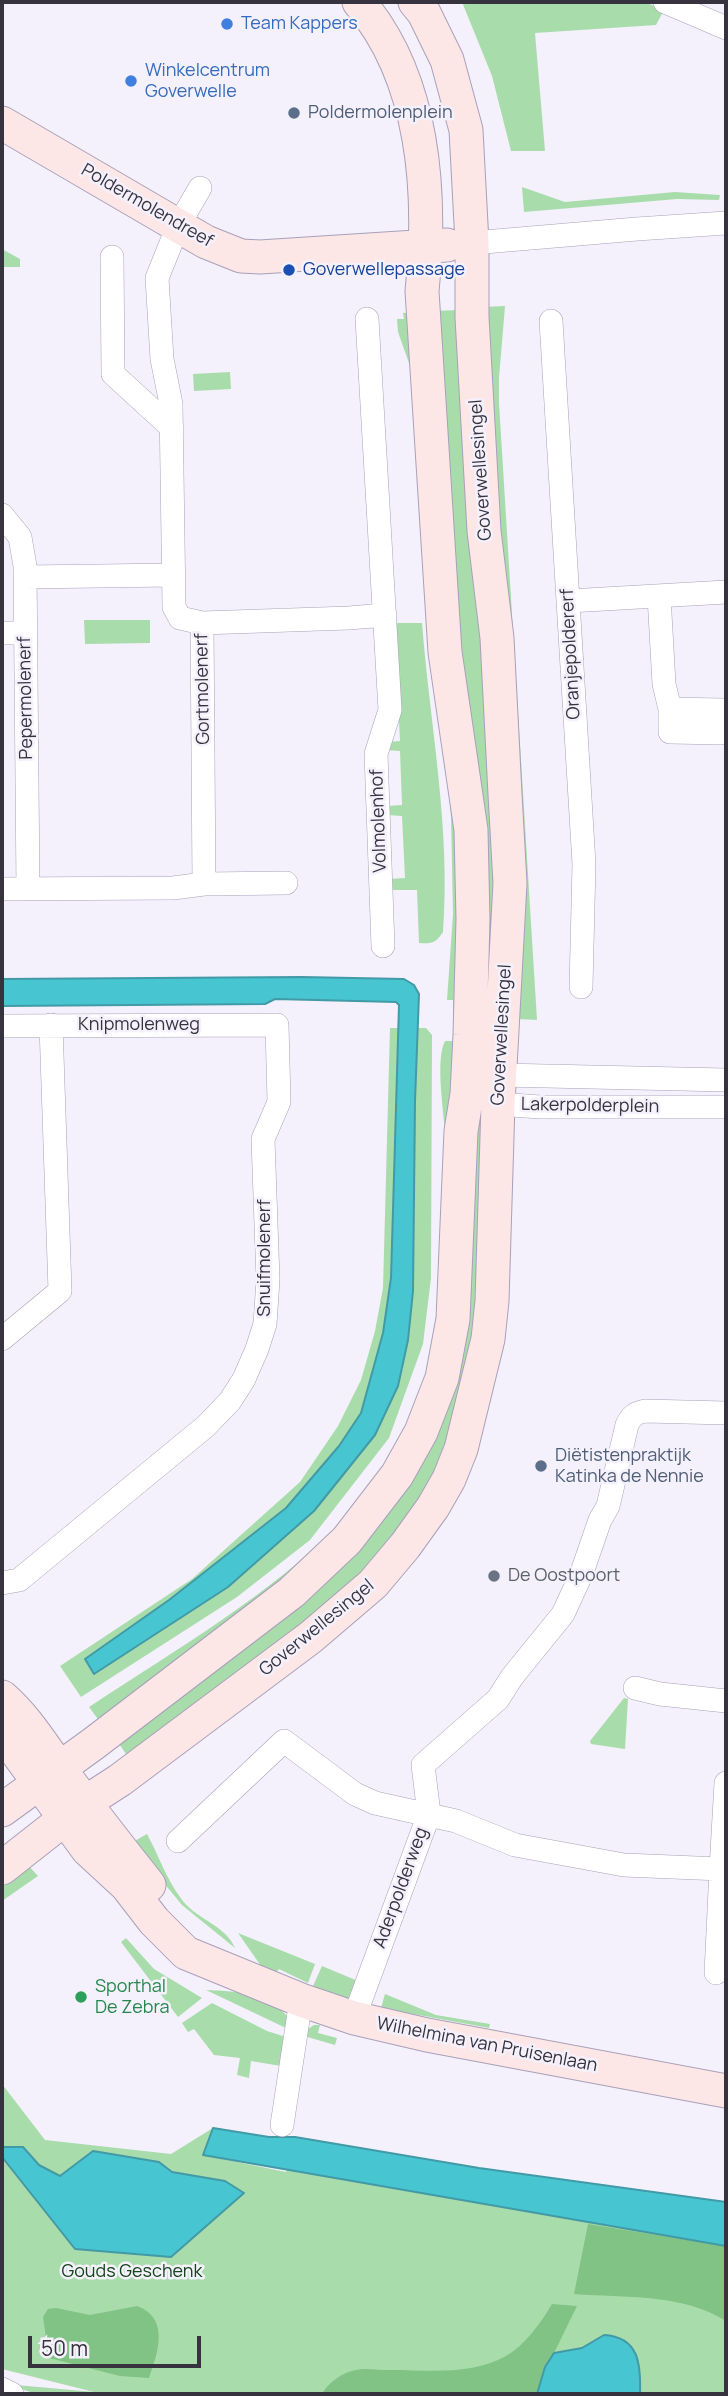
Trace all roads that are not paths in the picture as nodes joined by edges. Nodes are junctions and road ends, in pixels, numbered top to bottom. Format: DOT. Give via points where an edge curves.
graph roads {
  1 [pos="359,2"];
  2 [pos="415,2"];
  3 [pos="665,2"];
  4 [pos="726,29"];
  5 [pos="2,123"];
  6 [pos="200,188"];
  7 [pos="726,223"];
  8 [pos="178,226"];
  9 [pos="472,243"];
  10 [pos="427,246"];
  11 [pos="112,257"];
  12 [pos="367,319"];
  13 [pos="551,321"];
  14 [pos="172,428"];
  15 [pos="2,515"];
  16 [pos="173,575"];
  17 [pos="25,577"];
  18 [pos="726,592"];
  19 [pos="659,596"];
  20 [pos="569,601"];
  21 [pos="385,615"];
  22 [pos="202,623"];
  23 [pos="2,633"];
  24 [pos="25,633"];
  25 [pos="670,709"];
  26 [pos="286,883"];
  27 [pos="204,884"];
  28 [pos="28,889"];
  29 [pos="2,890"];
  30 [pos="383,946"];
  31 [pos="581,987"];
  32 [pos="51,1025"];
  33 [pos="276,1025"];
  34 [pos="2,1026"];
  35 [pos="726,1080"];
  36 [pos="500,1090"];
  37 [pos="467,1094"];
  38 [pos="726,1107"];
  39 [pos="2,1339"];
  40 [pos="726,1413"];
  41 [pos="2,1583"];
  42 [pos="635,1688"];
  43 [pos="2,1697"];
  44 [pos="726,1701"];
  45 [pos="2,1732"];
  46 [pos="49,1775"];
  47 [pos="726,1783"];
  48 [pos="2,1810"];
  49 [pos="75,1810"];
  50 [pos="429,1814"];
  51 [pos="178,1841"];
  52 [pos="2,1868"];
  53 [pos="721,1870"];
  54 [pos="716,1973"];
  55 [pos="301,2000"];
  56 [pos="354,2018"];
  57 [pos="726,2091"];
  58 [pos="282,2125"];
  1 -- 10 [label="main road, Goverwellesingel" via="374,19 402,75 415,119"];
  2 -- 9 [label="main road, Goverwellesingel" via="447,60 466,130"];
  3 -- 4 [label="street"];
  5 -- 8 [label="main road, Poldermolendreef"];
  6 -- 8 [label="street"];
  7 -- 9 [label="street"];
  8 -- 10 [label="main road, Poldermolendreef" via="241,256"];
  8 -- 14 [label="street, Gortmolenerf" via="157,278"];
  9 -- 10 [label="main road, Poldermolendreef"];
  9 -- 36 [label="main road, Goverwellesingel" via="484,531 496,638 510,883"];
  10 -- 37 [label="main road, Goverwellesingel" via="422,291 445,652 471,830"];
  11 -- 14 [label="street" via="113,374"];
  12 -- 21 [label="street, Volmolenhof"];
  13 -- 20 [label="street, Oranjepoldererf"];
  14 -- 16 [label="street, Gortmolenerf"];
  15 -- 17 [label="street, Pepermolenerf" via="20,537"];
  16 -- 17 [label="street"];
  16 -- 22 [label="street, Gortmolenerf" via="174,607 180,618"];
  17 -- 24 [label="street, Pepermolenerf"];
  18 -- 19 [label="street"];
  19 -- 20 [label="street"];
  19 -- 25 [label="street" via="664,684"];
  20 -- 31 [label="street, Oranjepoldererf" via="584,864"];
  21 -- 22 [label="street"];
  21 -- 30 [label="street, Volmolenhof" via="390,710 376,754"];
  22 -- 27 [label="street, Gortmolenerf"];
  23 -- 24 [label="street"];
  24 -- 28 [label="street, Pepermolenerf"];
  26 -- 27 [label="street"];
  27 -- 28 [label="street"];
  28 -- 29 [label="street"];
  32 -- 33 [label="street, Knipmolenweg"];
  32 -- 34 [label="street, Knipmolenweg"];
  32 -- 39 [label="street" via="60,1291"];
  33 -- 41 [label="street, Snuifmolenerf" via="279,1102 264,1139 265,1324 244,1379 206,1426 19,1580"];
  35 -- 36 [label="street, Lakerpolderplein"];
  36 -- 37 [label="street, Lakerpolderplein"];
  36 -- 38 [label="street, Lakerpolderplein" via="540,1107"];
  36 -- 49 [label="main road, Goverwellesingel" via="488,1339 461,1449 433,1507 381,1574 343,1611"];
  37 -- 46 [label="main road, Goverwellesingel" via="448,1349 433,1405 397,1475 347,1540 292,1592"];
  40 -- 50 [label="street, Aderpolderweg" via="645,1411 631,1417 608,1506 572,1597 498,1699 423,1765"];
  42 -- 44 [label="street"];
  43 -- 46 [label="main road" via="30,1725"];
  45 -- 46 [label="main road"];
  46 -- 48 [label="main road, Goverwellesingel"];
  46 -- 49 [label="main road, Wilhelmina van Pruisenlaan"];
  47 -- 53 [label="street"];
  49 -- 52 [label="main road, Goverwellesingel"];
  49 -- 55 [label="main road, Wilhelmina van Pruisenlaan" via="88,1850 186,1953"];
  50 -- 51 [label="street" via="355,1794 284,1741"];
  50 -- 53 [label="street" via="528,1848 624,1865"];
  50 -- 56 [label="street, Aderpolderweg"];
  53 -- 54 [label="street"];
  55 -- 56 [label="main road, Wilhelmina van Pruisenlaan"];
  55 -- 58 [label="street"];
  56 -- 57 [label="main road, Wilhelmina van Pruisenlaan"];
}
